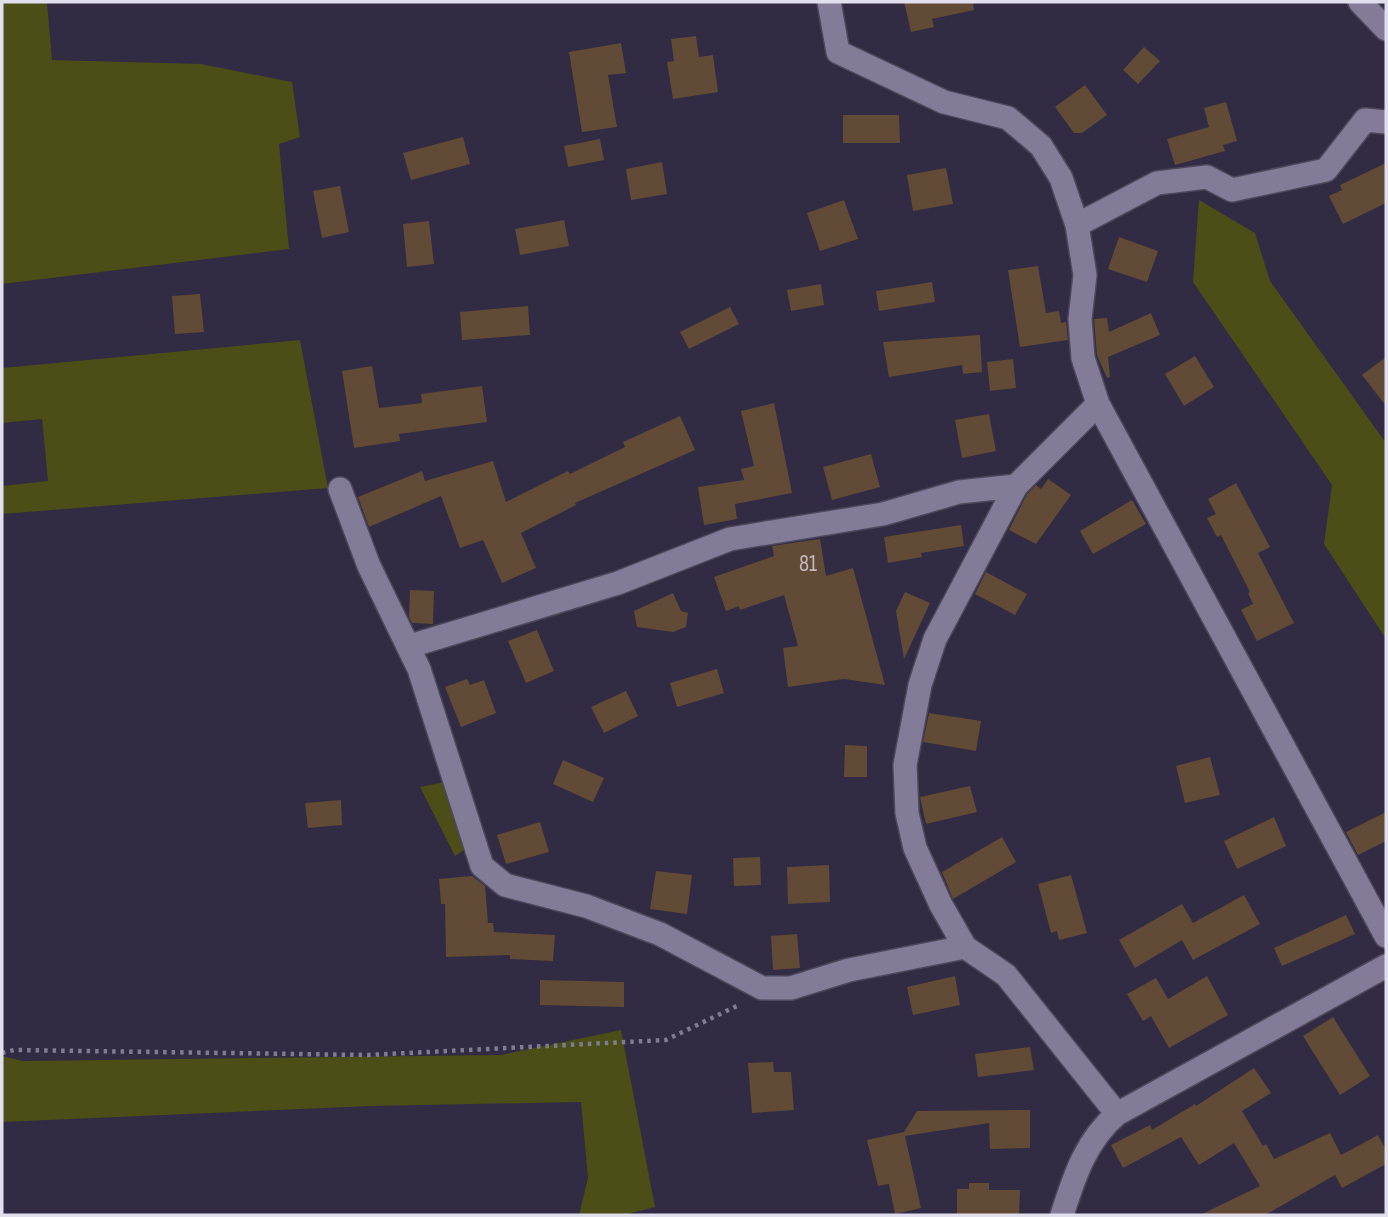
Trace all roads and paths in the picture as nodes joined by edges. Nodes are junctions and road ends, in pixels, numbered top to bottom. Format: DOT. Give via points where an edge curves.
graph roads {
  1 [pos="829,2"];
  2 [pos="1360,2"];
  3 [pos="1386,29"];
  4 [pos="1386,122"];
  5 [pos="1077,225"];
  6 [pos="1098,404"];
  7 [pos="1016,486"];
  8 [pos="340,489"];
  9 [pos="410,646"];
  10 [pos="1386,936"];
  11 [pos="965,947"];
  12 [pos="1386,966"];
  13 [pos="762,988"];
  14 [pos="2,1053"];
  15 [pos="1117,1114"];
  16 [pos="1062,1215"];
  1 -- 5 [label="street" via="838,52 944,102 1008,118 1041,146 1061,178"];
  2 -- 3 [label="street"];
  4 -- 5 [label="street" via="1365,120 1326,170 1232,190 1207,177 1157,183"];
  5 -- 6 [label="street" via="1085,275 1080,319 1083,358"];
  6 -- 7 [label="street"];
  6 -- 10 [label="street"];
  7 -- 9 [label="street" via="959,492 883,513 730,539 618,583"];
  7 -- 11 [label="street" via="935,639 920,685 905,765 906,813 915,848"];
  8 -- 9 [label="street" via="369,566"];
  9 -- 13 [label="street" via="482,866 505,885 586,906 660,934"];
  11 -- 13 [label="street" via="791,988"];
  11 -- 15 [label="street" via="1006,975"];
  12 -- 15 [label="street"];
  13 -- 14 [label="path" via="741,1004 666,1040 368,1055"];
  15 -- 16 [label="street" via="1103,1126 1080,1163"];
}
